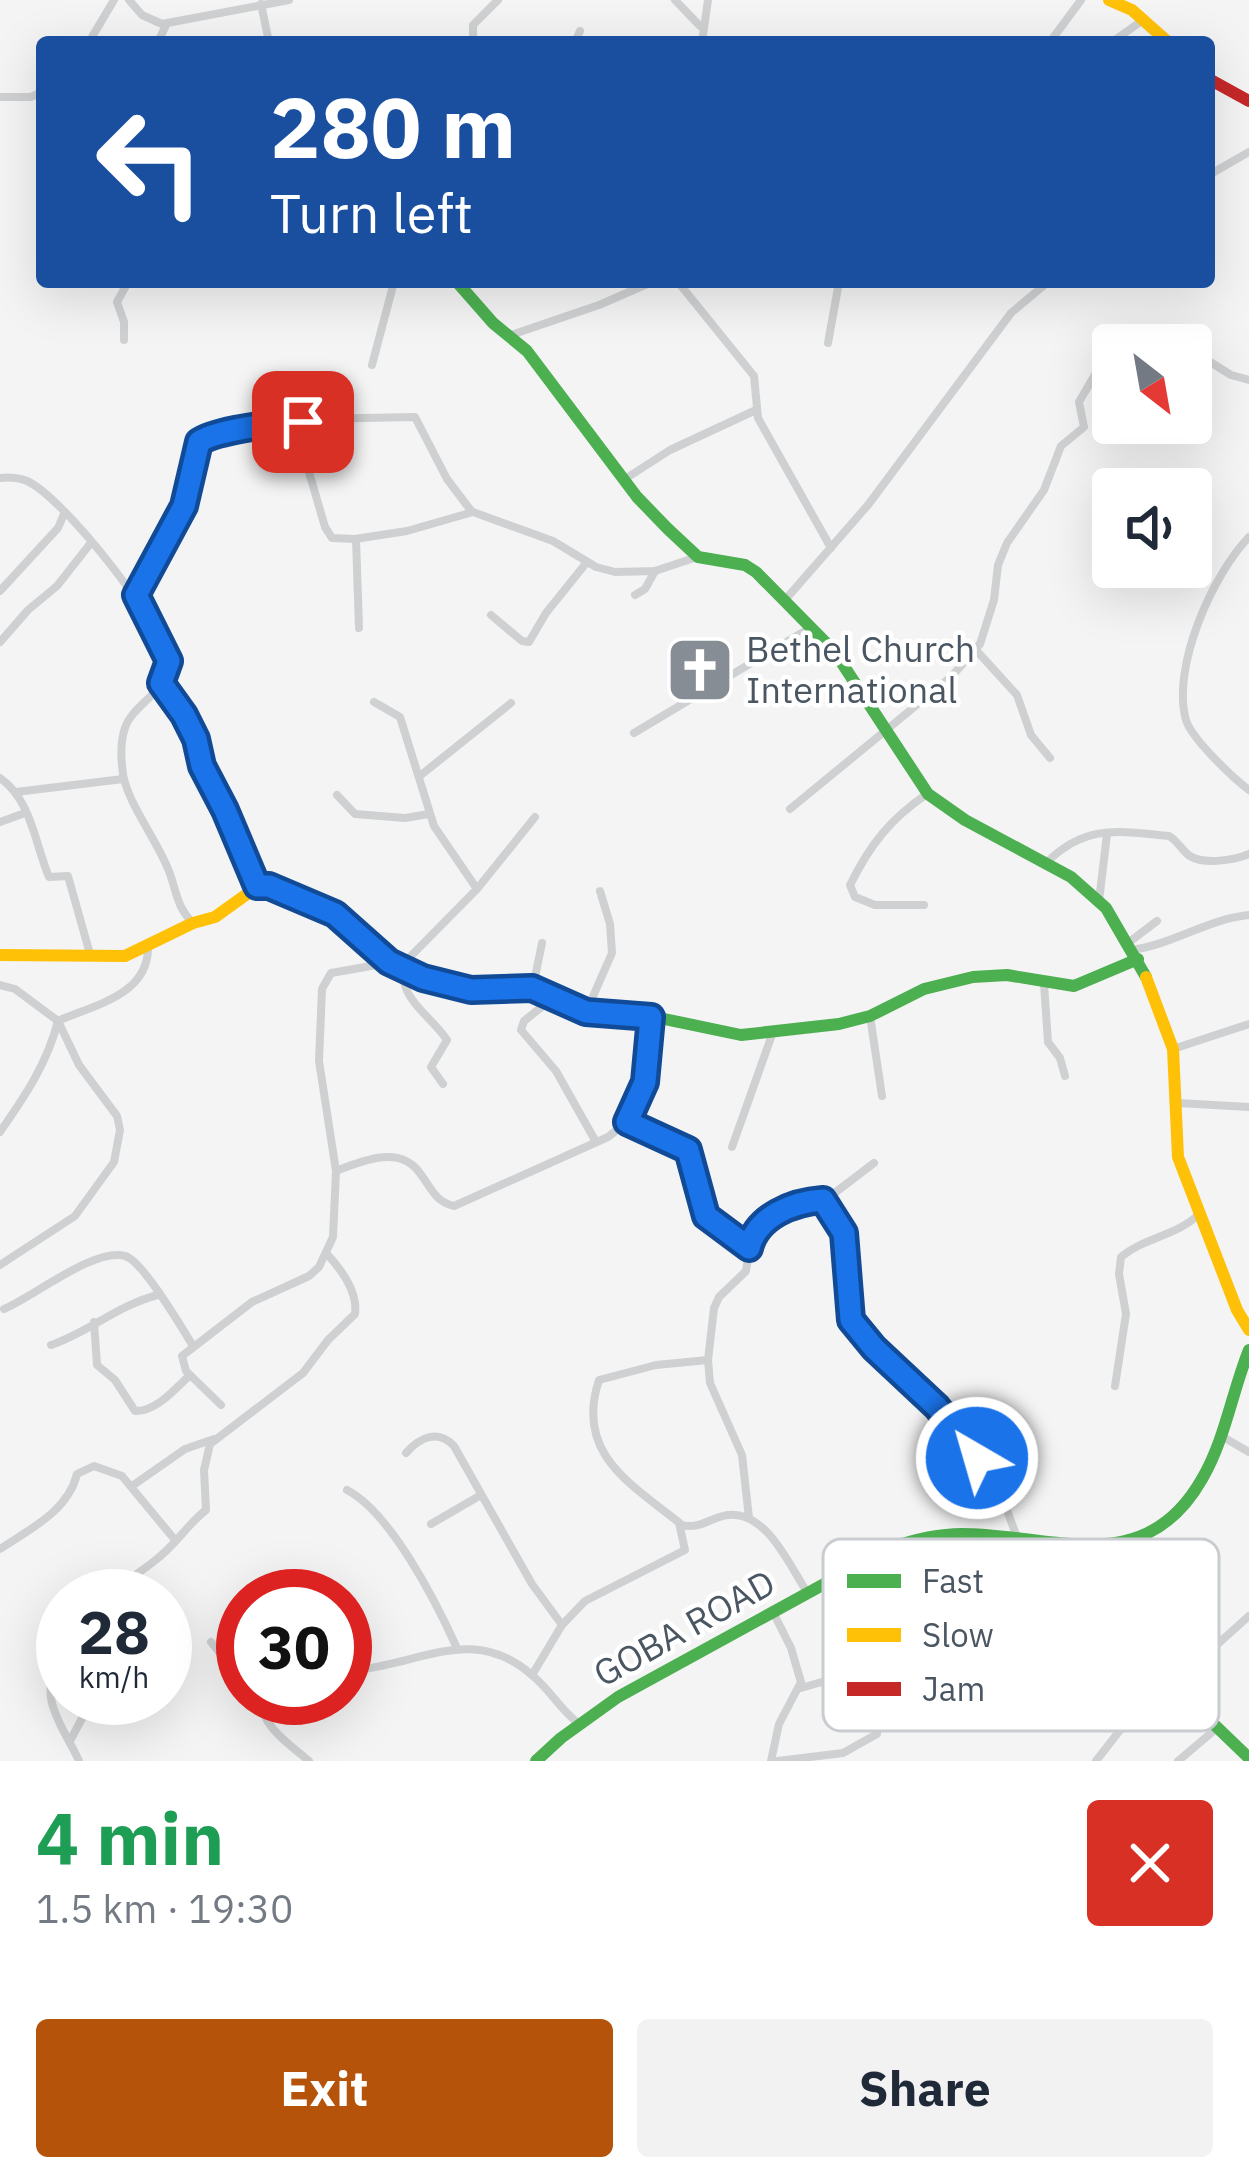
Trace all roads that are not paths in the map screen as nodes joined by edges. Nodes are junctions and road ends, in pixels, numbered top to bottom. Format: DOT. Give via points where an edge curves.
graph roads {
  1 [pos="113,0"];
  2 [pos="129,0"];
  3 [pos="289,0"];
  4 [pos="498,0"];
  5 [pos="674,0"];
  6 [pos="708,0"];
  7 [pos="1081,0"];
  8 [pos="1109,0"];
  9 [pos="261,4"];
  10 [pos="1139,10"];
  11 [pos="167,24"];
  12 [pos="701,27"];
  13 [pos="580,31"];
  14 [pos="92,36"];
  15 [pos="161,36"];
  16 [pos="268,36"];
  17 [pos="473,36"];
  18 [pos="578,36"];
  19 [pos="702,36"];
  20 [pos="1054,36"];
  21 [pos="1117,36"];
  22 [pos="1163,36"];
  23 [pos="1215,82"];
  24 [pos="36,93"];
  25 [pos="0,97"];
  26 [pos="1249,101"];
  27 [pos="1249,152"];
  28 [pos="1215,172"];
  29 [pos="125,288"];
  30 [pos="392,288"];
  31 [pos="463,288"];
  32 [pos="636,288"];
  33 [pos="683,288"];
  34 [pos="838,288"];
  35 [pos="1041,288"];
  36 [pos="511,335"];
  37 [pos="124,340"];
  38 [pos="828,343"];
  39 [pos="1212,363"];
  40 [pos="371,365"];
  41 [pos="1092,380"];
  42 [pos="1249,380"];
  43 [pos="756,410"];
  44 [pos="293,427"];
  45 [pos="0,478"];
  46 [pos="624,480"];
  47 [pos="473,512"];
  48 [pos="64,514"];
  49 [pos="1249,537"];
  50 [pos="356,539"];
  51 [pos="90,544"];
  52 [pos="831,548"];
  53 [pos="698,557"];
  54 [pos="586,562"];
  55 [pos="655,571"];
  56 [pos="0,591"];
  57 [pos="136,595"];
  58 [pos="635,595"];
  59 [pos="784,602"];
  60 [pos="491,615"];
  61 [pos="359,628"];
  62 [pos="810,628"];
  63 [pos="0,642"];
  64 [pos="976,650"];
  65 [pos="161,683"];
  66 [pos="374,702"];
  67 [pos="512,703"];
  68 [pos="887,729"];
  69 [pos="634,733"];
  70 [pos="1050,758"];
  71 [pos="421,775"];
  72 [pos="0,778"];
  73 [pos="124,778"];
  74 [pos="1249,790"];
  75 [pos="16,792"];
  76 [pos="337,794"];
  77 [pos="928,794"];
  78 [pos="790,809"];
  79 [pos="26,813"];
  80 [pos="429,814"];
  81 [pos="535,817"];
  82 [pos="0,822"];
  83 [pos="1107,834"];
  84 [pos="1249,854"];
  85 [pos="1047,862"];
  86 [pos="257,886"];
  87 [pos="477,889"];
  88 [pos="600,891"];
  89 [pos="1100,901"];
  90 [pos="924,905"];
  91 [pos="1249,915"];
  92 [pos="1157,921"];
  93 [pos="193,923"];
  94 [pos="542,943"];
  95 [pos="148,948"];
  96 [pos="1133,951"];
  97 [pos="0,955"];
  98 [pos="90,956"];
  99 [pos="389,962"];
  100 [pos="403,970"];
  101 [pos="1045,984"];
  102 [pos="0,986"];
  103 [pos="532,988"];
  104 [pos="553,998"];
  105 [pos="586,1012"];
  106 [pos="870,1016"];
  107 [pos="651,1017"];
  108 [pos="58,1021"];
  109 [pos="1249,1024"];
  110 [pos="774,1030"];
  111 [pos="1172,1049"];
  112 [pos="1065,1076"];
  113 [pos="442,1084"];
  114 [pos="882,1096"];
  115 [pos="1177,1103"];
  116 [pos="1249,1107"];
  117 [pos="627,1122"];
  118 [pos="0,1132"];
  119 [pos="596,1142"];
  120 [pos="732,1147"];
  121 [pos="874,1163"];
  122 [pos="336,1171"];
  123 [pos="823,1200"];
  124 [pos="1199,1214"];
  125 [pos="749,1248"];
  126 [pos="326,1253"];
  127 [pos="0,1265"];
  128 [pos="158,1295"];
  129 [pos="4,1309"];
  130 [pos="94,1322"];
  131 [pos="1249,1330"];
  132 [pos="51,1345"];
  133 [pos="193,1346"];
  134 [pos="1249,1349"];
  135 [pos="708,1360"];
  136 [pos="190,1376"];
  137 [pos="1115,1386"];
  138 [pos="221,1405"];
  139 [pos="1223,1437"];
  140 [pos="215,1438"];
  141 [pos="1249,1452"];
  142 [pos="406,1453"];
  143 [pos="132,1486"];
  144 [pos="347,1490"];
  145 [pos="481,1495"];
  146 [pos="749,1518"];
  147 [pos="678,1522"];
  148 [pos="431,1524"];
  149 [pos="974,1535"];
  150 [pos="918,1539"];
  151 [pos="974,1539"];
  152 [pos="1003,1539"];
  153 [pos="1017,1539"];
  154 [pos="1133,1539"];
  155 [pos="175,1540"];
  156 [pos="0,1549"];
  157 [pos="143,1569"];
  158 [pos="823,1585"];
  159 [pos="808,1593"];
  160 [pos="773,1612"];
  161 [pos="1249,1616"];
  162 [pos="562,1625"];
  163 [pos="211,1642"];
  164 [pos="1219,1643"];
  165 [pos="456,1646"];
  166 [pos="216,1648"];
  167 [pos="372,1667"];
  168 [pos="532,1675"];
  169 [pos="823,1681"];
  170 [pos="801,1688"];
  171 [pos="578,1724"];
  172 [pos="64,1725"];
  173 [pos="78,1725"];
  174 [pos="271,1725"];
  175 [pos="877,1731"];
  176 [pos="1122,1731"];
  177 [pos="1213,1731"];
  178 [pos="1219,1731"];
  179 [pos="70,1740"];
  180 [pos="1249,1758"];
  181 [pos="79,1761"];
  182 [pos="309,1761"];
  183 [pos="536,1761"];
  184 [pos="774,1761"];
  185 [pos="1096,1761"];
  186 [pos="1178,1761"];
  1 -- 14 [label="street"];
  2 -- 11 [label="street"];
  3 -- 9 [label="street"];
  4 -- 17 [label="street" via="473,25"];
  5 -- 12 [label="street"];
  6 -- 12 [label="street"];
  7 -- 20 [label="street"];
  8 -- 10 [label="street"];
  9 -- 11 [label="street"];
  9 -- 16 [label="street"];
  10 -- 21 [label="street"];
  10 -- 22 [label="street"];
  11 -- 15 [label="street"];
  12 -- 19 [label="street"];
  13 -- 18 [label="street"];
  23 -- 26 [label="street"];
  24 -- 25 [label="street"];
  27 -- 28 [label="street"];
  29 -- 37 [label="street" via="117,302"];
  30 -- 40 [label="street"];
  31 -- 36 [label="street"];
  32 -- 36 [label="street"];
  33 -- 43 [label="street" via="754,376"];
  34 -- 38 [label="street"];
  35 -- 52 [label="street" via="1011,313"];
  36 -- 46 [label="street"];
  39 -- 42 [label="street"];
  41 -- 64 [label="street" via="1079,402 1084,427 1061,446 1044,490 1002,554"];
  43 -- 46 [label="street"];
  43 -- 52 [label="street"];
  44 -- 47 [label="street" via="313,419 415,417"];
  44 -- 50 [label="street" via="329,534"];
  44 -- 57 [label="street" via="199,442 184,506"];
  45 -- 48 [label="street" via="34,485"];
  46 -- 53 [label="street"];
  47 -- 50 [label="street"];
  47 -- 54 [label="street"];
  48 -- 51 [label="street"];
  48 -- 56 [label="street"];
  49 -- 74 [label="street" via="1193,630 1185,715 1192,733"];
  50 -- 61 [label="street"];
  51 -- 57 [label="street"];
  51 -- 63 [label="street"];
  52 -- 59 [label="street"];
  53 -- 55 [label="street"];
  53 -- 59 [label="street" via="746,565"];
  54 -- 55 [label="street" via="614,572"];
  54 -- 60 [label="street" via="529,642"];
  55 -- 58 [label="street"];
  57 -- 65 [label="street" via="169,661"];
  59 -- 62 [label="street"];
  62 -- 68 [label="street"];
  62 -- 69 [label="street"];
  64 -- 68 [label="street"];
  64 -- 70 [label="street" via="1017,694 1031,735"];
  65 -- 73 [label="street" via="126,724"];
  65 -- 86 [label="street" via="196,739"];
  66 -- 71 [label="street" via="400,717"];
  67 -- 71 [label="street"];
  68 -- 77 [label="street"];
  68 -- 78 [label="street"];
  71 -- 80 [label="street"];
  72 -- 75 [label="street"];
  73 -- 75 [label="street"];
  73 -- 93 [label="street" via="179,909"];
  75 -- 79 [label="street"];
  76 -- 80 [label="street" via="355,814"];
  77 -- 85 [label="street"];
  77 -- 90 [label="street" via="870,844 850,885 855,897 875,905"];
  79 -- 82 [label="street"];
  79 -- 98 [label="street" via="49,877 68,876"];
  80 -- 87 [label="street"];
  81 -- 87 [label="street"];
  83 -- 84 [label="street" via="1169,836 1200,860"];
  83 -- 85 [label="street" via="1076,837"];
  83 -- 89 [label="street"];
  85 -- 89 [label="street"];
  86 -- 93 [label="street"];
  86 -- 99 [label="street" via="335,914"];
  87 -- 100 [label="street"];
  88 -- 105 [label="street" via="612,953"];
  89 -- 96 [label="street"];
  91 -- 96 [label="street"];
  92 -- 96 [label="street"];
  93 -- 95 [label="street"];
  94 -- 103 [label="street"];
  95 -- 98 [label="street"];
  95 -- 108 [label="street" via="145,973 131,987"];
  96 -- 101 [label="street" via="1074,986"];
  96 -- 111 [label="street"];
  97 -- 98 [label="street"];
  99 -- 100 [label="street"];
  99 -- 122 [label="street" via="336,971 324,981 319,1061"];
  100 -- 103 [label="street" via="471,990"];
  100 -- 113 [label="street" via="404,989 446,1040 431,1066"];
  101 -- 106 [label="street" via="973,977 924,989"];
  101 -- 112 [label="street" via="1048,1042"];
  102 -- 108 [label="street"];
  103 -- 104 [label="street"];
  104 -- 105 [label="street"];
  104 -- 119 [label="street" via="521,1030 556,1071"];
  105 -- 107 [label="street"];
  106 -- 110 [label="street"];
  106 -- 114 [label="street"];
  107 -- 110 [label="street" via="741,1035"];
  107 -- 117 [label="street" via="645,1082"];
  108 -- 118 [label="street" via="32,1087"];
  108 -- 127 [label="street" via="117,1117 118,1150 75,1216"];
  109 -- 111 [label="street"];
  110 -- 120 [label="street"];
  111 -- 115 [label="street"];
  115 -- 116 [label="street"];
  115 -- 124 [label="street" via="1178,1157"];
  117 -- 119 [label="street"];
  117 -- 125 [label="street" via="688,1150 706,1216"];
  119 -- 122 [label="street" via="457,1205 436,1197 417,1168 386,1157"];
  121 -- 123 [label="street"];
  122 -- 126 [label="street" via="336,1227"];
  123 -- 125 [label="street" via="774,1216"];
  123 -- 153 [label="street" via="844,1233 851,1320 937,1407 997,1483"];
  124 -- 131 [label="street"];
  124 -- 137 [label="street" via="1121,1257 1126,1314"];
  125 -- 135 [label="street" via="746,1270 714,1308"];
  126 -- 133 [label="street" via="301,1282 252,1302"];
  126 -- 140 [label="street" via="354,1295 355,1314 286,1388"];
  128 -- 129 [label="street" via="135,1261 117,1255"];
  128 -- 130 [label="street"];
  128 -- 133 [label="street"];
  130 -- 132 [label="street"];
  130 -- 136 [label="street" via="97,1365 135,1411"];
  133 -- 136 [label="street" via="181,1361"];
  134 -- 139 [label="street, GOBA ROAD"];
  135 -- 146 [label="street" via="742,1456"];
  135 -- 147 [label="street" via="609,1374 597,1384 594,1422 604,1457"];
  136 -- 138 [label="street"];
  139 -- 141 [label="street"];
  139 -- 154 [label="street, GOBA ROAD" via="1186,1504"];
  140 -- 143 [label="street"];
  140 -- 155 [label="street" via="206,1451 207,1507"];
  142 -- 145 [label="street" via="426,1437 449,1441"];
  143 -- 155 [label="street"];
  143 -- 156 [label="street" via="100,1466 84,1469 46,1519"];
  144 -- 165 [label="street" via="418,1572"];
  145 -- 148 [label="street"];
  145 -- 162 [label="street"];
  146 -- 147 [label="street"];
  146 -- 159 [label="street"];
  147 -- 162 [label="street" via="682,1554 597,1593"];
  149 -- 150 [label="street, GOBA ROAD"];
  149 -- 151 [label="street"];
  149 -- 152 [label="street, GOBA ROAD"];
  155 -- 157 [label="street"];
  158 -- 159 [label="street, GOBA ROAD"];
  159 -- 160 [label="street, GOBA ROAD"];
  160 -- 170 [label="street"];
  160 -- 171 [label="street, GOBA ROAD"];
  161 -- 164 [label="street"];
  162 -- 168 [label="street"];
  163 -- 166 [label="street"];
  165 -- 167 [label="street"];
  165 -- 168 [label="street"];
  168 -- 171 [label="street"];
  169 -- 170 [label="street"];
  170 -- 184 [label="street" via="779,1724"];
  171 -- 183 [label="street, GOBA ROAD"];
  172 -- 179 [label="street"];
  173 -- 179 [label="street"];
  174 -- 182 [label="street"];
  175 -- 184 [label="street" via="843,1753"];
  176 -- 185 [label="street"];
  177 -- 186 [label="street"];
  178 -- 180 [label="street"];
  179 -- 181 [label="street"];
}
